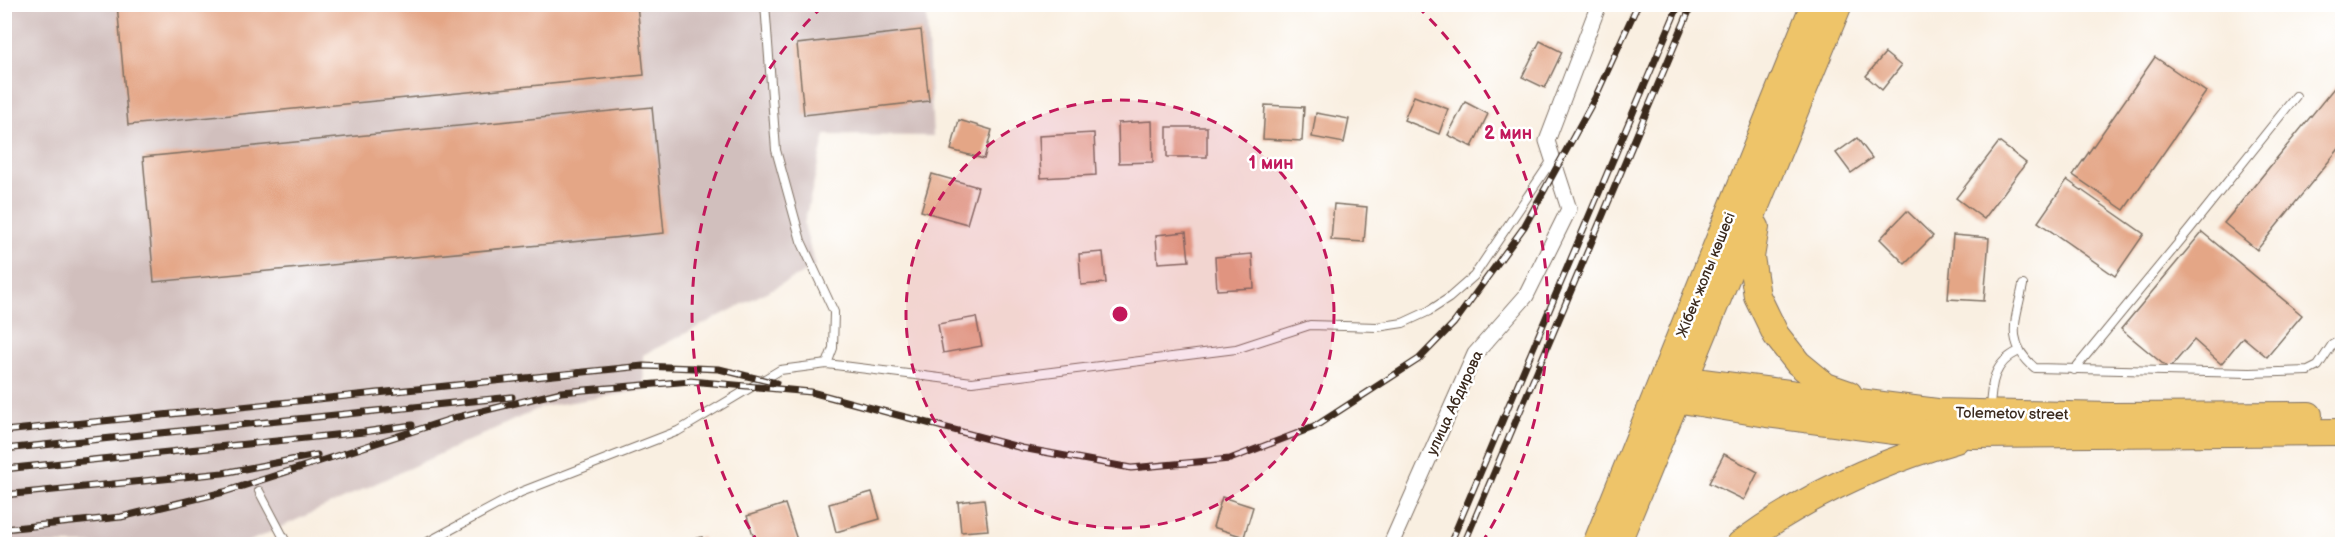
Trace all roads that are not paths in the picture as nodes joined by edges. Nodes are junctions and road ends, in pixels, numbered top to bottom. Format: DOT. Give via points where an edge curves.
graph roads {
  1 [pos="765,4"];
  2 [pos="1599,4"];
  3 [pos="1814,4"];
  4 [pos="1839,4"];
  5 [pos="2296,96"];
  6 [pos="1553,158"];
  7 [pos="1763,188"];
  8 [pos="2023,285"];
  9 [pos="2343,339"];
  10 [pos="2019,351"];
  11 [pos="827,364"];
  12 [pos="2074,370"];
  13 [pos="1670,388"];
  14 [pos="1881,406"];
  15 [pos="1989,413"];
  16 [pos="2343,415"];
  17 [pos="2343,432"];
  18 [pos="1971,435"];
  19 [pos="259,491"];
  20 [pos="287,544"];
  21 [pos="424,544"];
  22 [pos="1391,544"];
  23 [pos="1596,544"];
  24 [pos="1617,544"];
  25 [pos="1740,544"];
  1 -- 11 [label="lane" via="776,150 801,241 834,312 833,348"];
  2 -- 6 [label="street, улица Абдирова" via="1547,141"];
  3 -- 13 [label="main road, Жібек жолы көшесі"];
  4 -- 7 [label="main road"];
  5 -- 12 [label="lane"];
  6 -- 11 [label="lane" via="1474,276 1436,307 1403,323 1377,327 1310,325 1236,349 972,382"];
  6 -- 22 [label="street, улица Абдирова" via="1569,209 1526,296 1475,354"];
  7 -- 13 [label="main road"];
  7 -- 14 [label="main road" via="1751,257 1757,296 1776,335 1798,363 1826,386"];
  8 -- 10 [label="lane" via="2013,335"];
  9 -- 12 [label="lane" via="2332,345 2318,366 2308,370"];
  10 -- 12 [label="lane" via="2035,368"];
  10 -- 15 [label="lane" via="2006,359 1994,375"];
  11 -- 21 [label="lane" via="780,370 678,431 521,492"];
  13 -- 14 [label="main road, Tolemetov street"];
  13 -- 18 [label="main road" via="1767,414 1894,431"];
  13 -- 23 [label="main road, Жібек жолы көшесі"];
  13 -- 24 [label="main road"];
  14 -- 15 [label="main road, Tolemetov street"];
  15 -- 16 [label="main road, Tolemetov street"];
  17 -- 18 [label="main road, Tolemetov street"];
  18 -- 25 [label="main road" via="1892,462 1830,489"];
  19 -- 20 [label="lane"];
}
